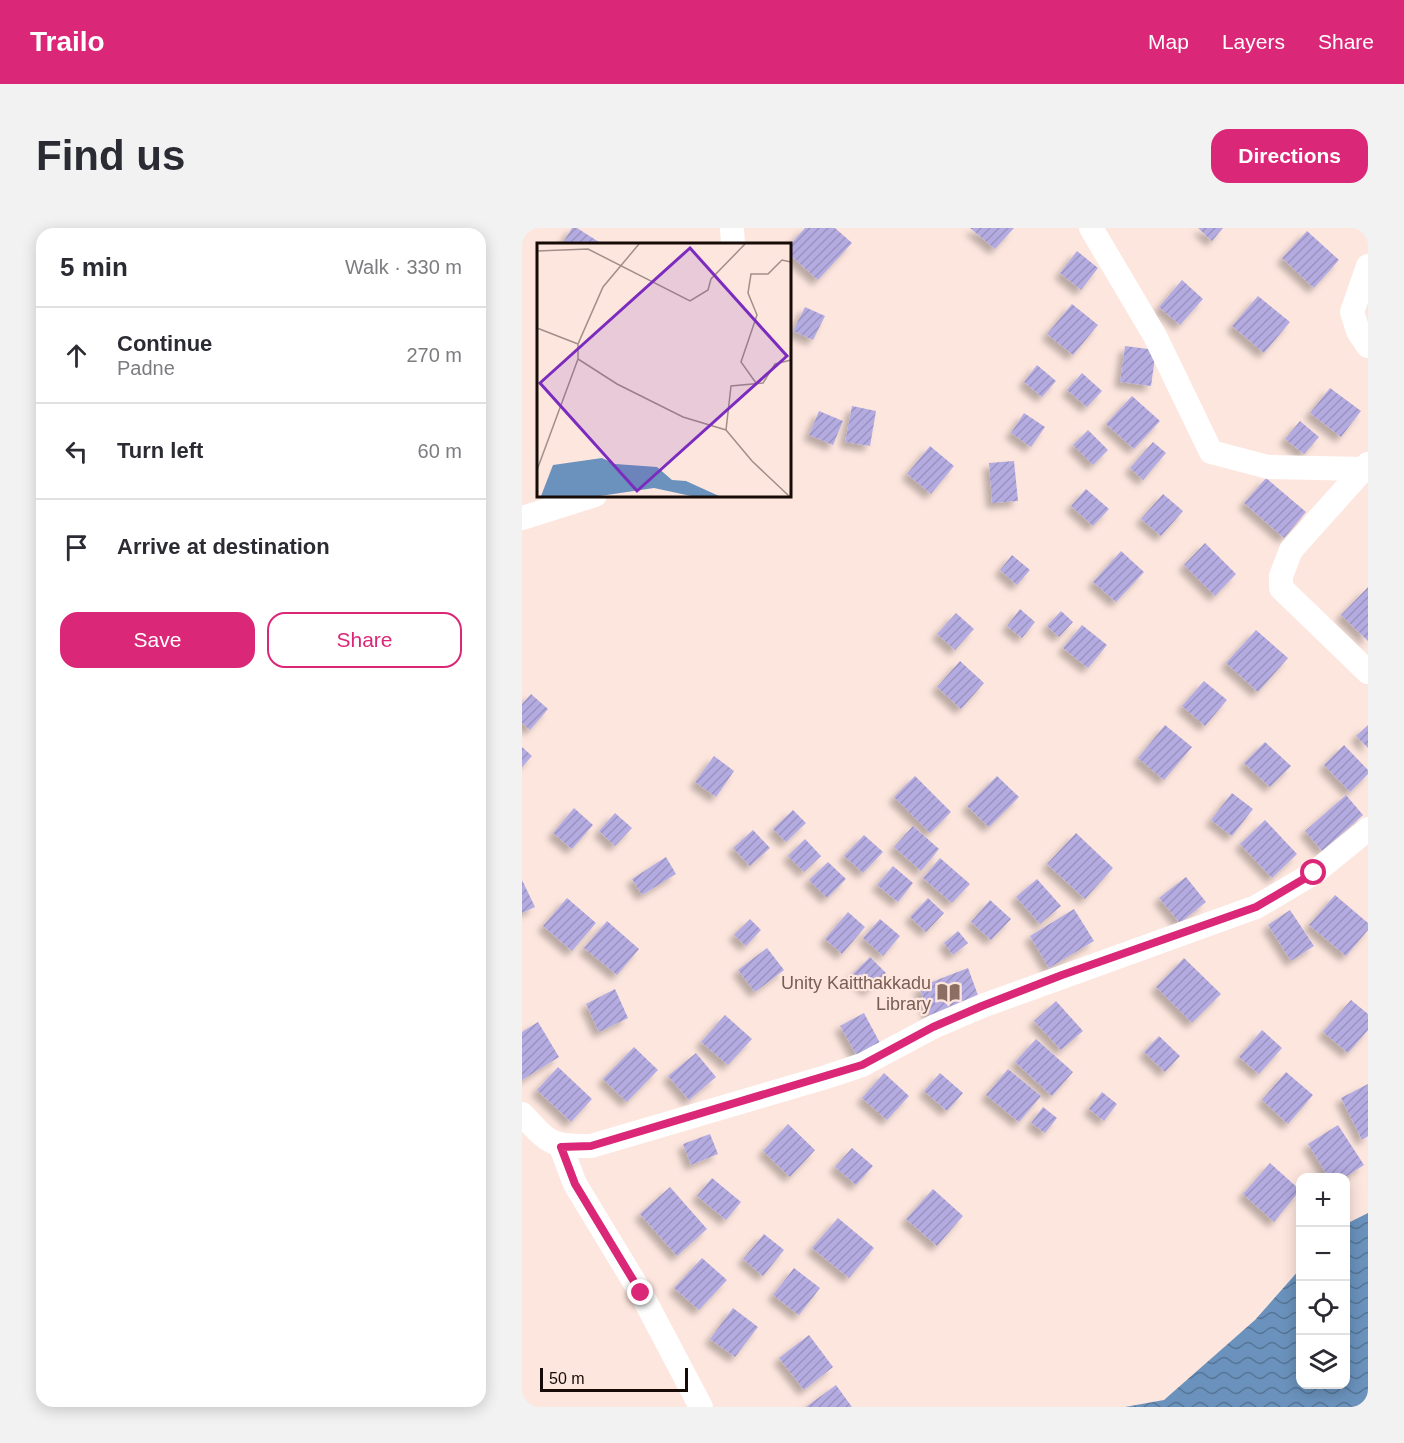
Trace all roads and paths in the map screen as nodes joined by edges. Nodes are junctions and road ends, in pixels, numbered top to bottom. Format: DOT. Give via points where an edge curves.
graph roads {
  1 [pos="732,228"];
  2 [pos="1091,228"];
  3 [pos="733,243"];
  4 [pos="1368,266"];
  5 [pos="1368,346"];
  6 [pos="1365,466"];
  7 [pos="591,496"];
  8 [pos="522,518"];
  9 [pos="1368,672"];
  10 [pos="1368,829"];
  11 [pos="522,1114"];
  12 [pos="561,1147"];
  13 [pos="701,1407"];
  1 -- 3 [label="street"];
  2 -- 6 [label="street" via="1155,336 1211,452 1268,467"];
  4 -- 5 [label="street" via="1352,312"];
  6 -- 9 [label="street" via="1291,550 1281,576 1281,588"];
  7 -- 8 [label="street"];
  10 -- 12 [label="street" via="1314,873 1256,907 982,1006 862,1065 591,1146"];
  11 -- 12 [label="street" via="546,1140"];
  12 -- 13 [label="street" via="575,1184 641,1293"];
}
